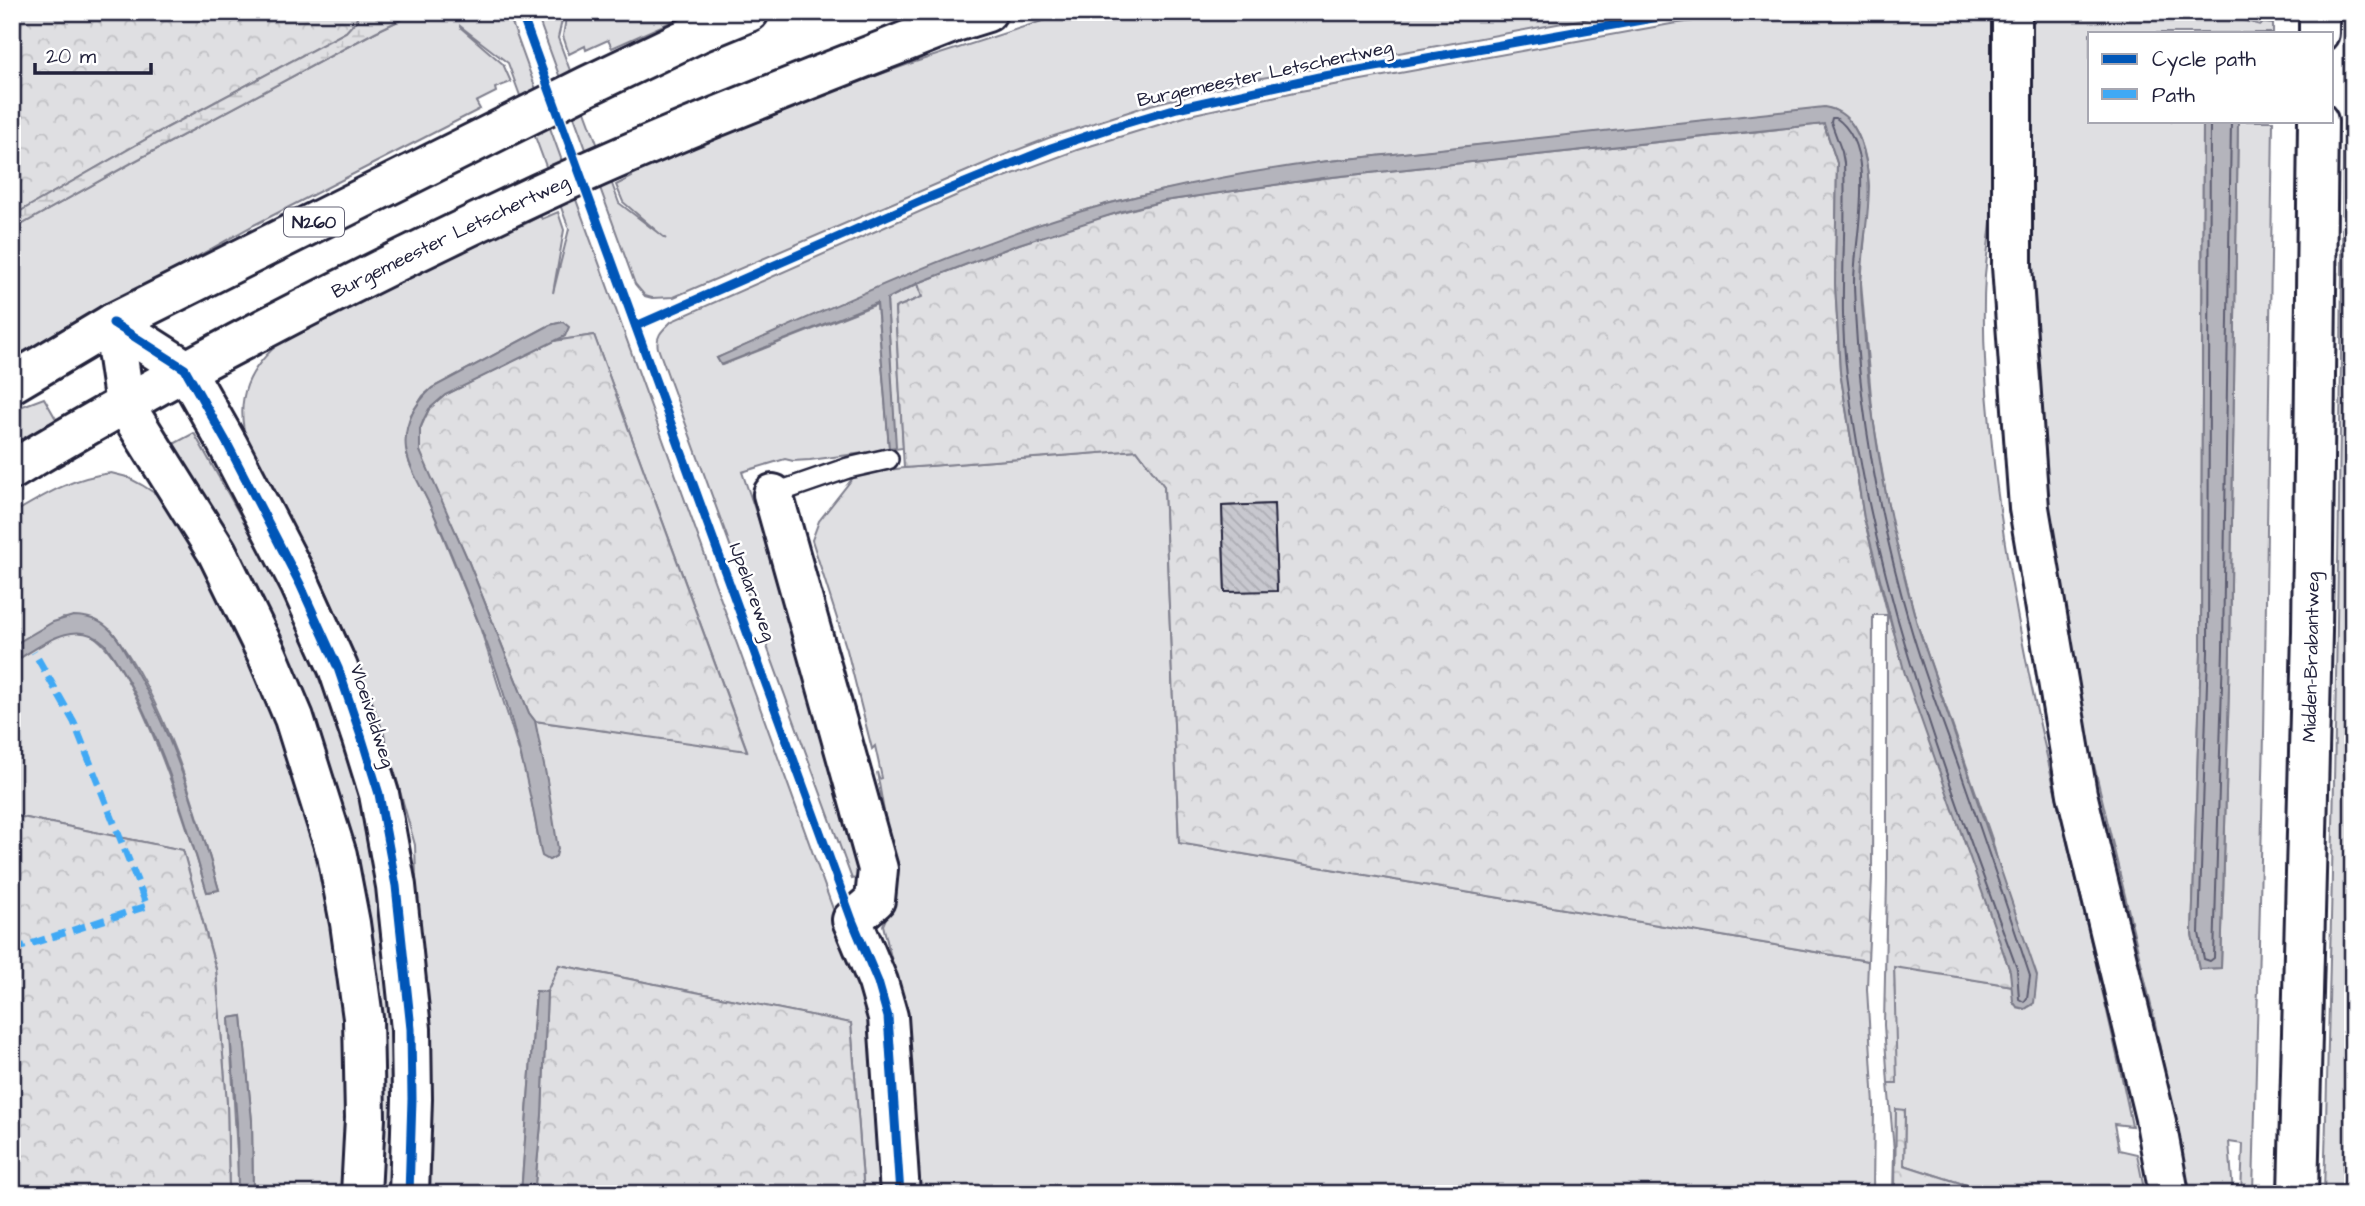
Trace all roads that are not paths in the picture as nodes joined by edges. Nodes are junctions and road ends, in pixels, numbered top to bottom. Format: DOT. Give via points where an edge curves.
graph roads {
  1 [pos="748,12"];
  2 [pos="987,12"];
  3 [pos="2012,12"];
  4 [pos="2319,12"];
  5 [pos="2319,32"];
  6 [pos="2318,122"];
  7 [pos="113,323"];
  8 [pos="185,369"];
  9 [pos="12,383"];
  10 [pos="125,405"];
  11 [pos="888,459"];
  12 [pos="12,470"];
  13 [pos="774,494"];
  14 [pos="361,1194"];
  15 [pos="409,1194"];
  16 [pos="900,1194"];
  17 [pos="2169,1194"];
  18 [pos="2298,1194"];
  1 -- 7 [label="main road, N260" via="587,86"];
  2 -- 8 [label="main road, Burgemeester Letschertweg" via="752,102 541,193"];
  3 -- 17 [label="main road" via="2012,266 2029,508 2077,794"];
  4 -- 5 [label="main road"];
  6 -- 18 [label="main road, Midden-Brabantweg" via="2312,632"];
  7 -- 8 [label="main road, Vloeiveldweg"];
  7 -- 9 [label="main road, N260"];
  7 -- 10 [label="main road"];
  8 -- 10 [label="main road, Burgemeester Letschertweg"];
  8 -- 15 [label="main road, Vloeiveldweg" via="300,584 338,668 379,794 396,886 411,1029"];
  10 -- 12 [label="main road, Burgemeester Letschertweg"];
  10 -- 14 [label="main road" via="217,552 267,654 294,718 337,855 363,1018"];
  11 -- 13 [label="lane"];
  13 -- 16 [label="main road" via="878,869 875,900 852,920 888,1017"];
}
